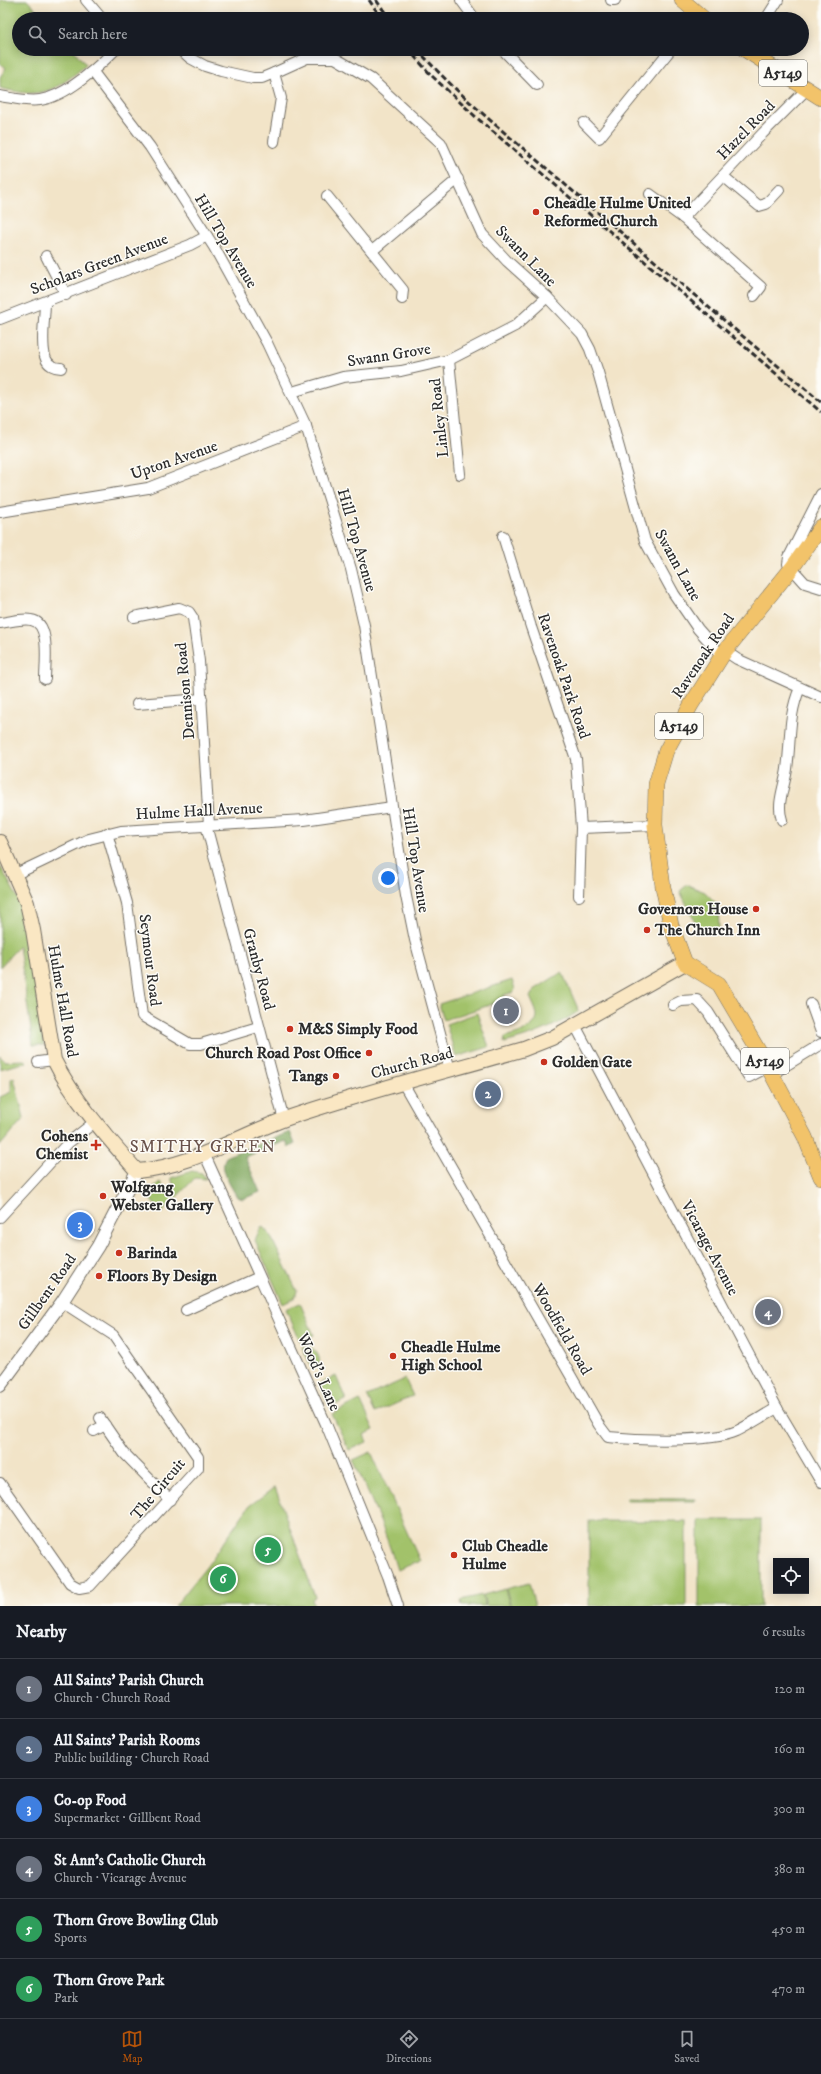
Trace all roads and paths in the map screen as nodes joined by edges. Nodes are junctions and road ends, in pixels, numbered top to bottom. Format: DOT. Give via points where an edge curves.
graph roads {
  1 [pos="86,0"];
  2 [pos="461,0"];
  3 [pos="611,0"];
  4 [pos="615,0"];
  5 [pos="682,0"];
  6 [pos="778,0"];
  7 [pos="96,12"];
  8 [pos="470,12"];
  9 [pos="693,12"];
  10 [pos="770,12"];
  11 [pos="109,56"];
  12 [pos="188,56"];
  13 [pos="509,56"];
  14 [pos="665,56"];
  15 [pos="755,56"];
  16 [pos="94,72"];
  17 [pos="274,73"];
  18 [pos="537,85"];
  19 [pos="807,89"];
  20 [pos="0,96"];
  21 [pos="821,98"];
  22 [pos="584,123"];
  23 [pos="274,142"];
  24 [pos="723,176"];
  25 [pos="458,179"];
  26 [pos="779,190"];
  27 [pos="650,194"];
  28 [pos="327,196"];
  29 [pos="683,218"];
  30 [pos="207,236"];
  31 [pos="372,252"];
  32 [pos="46,256"];
  33 [pos="66,294"];
  34 [pos="754,296"];
  35 [pos="547,297"];
  36 [pos="402,299"];
  37 [pos="45,302"];
  38 [pos="0,319"];
  39 [pos="449,360"];
  40 [pos="61,368"];
  41 [pos="292,392"];
  42 [pos="306,426"];
  43 [pos="460,474"];
  44 [pos="821,494"];
  45 [pos="0,512"];
  46 [pos="821,527"];
  47 [pos="503,536"];
  48 [pos="792,568"];
  49 [pos="821,588"];
  50 [pos="134,617"];
  51 [pos="0,623"];
  52 [pos="724,653"];
  53 [pos="45,679"];
  54 [pos="800,688"];
  55 [pos="821,697"];
  56 [pos="202,699"];
  57 [pos="137,704"];
  58 [pos="392,807"];
  59 [pos="782,820"];
  60 [pos="208,825"];
  61 [pos="654,825"];
  62 [pos="581,828"];
  63 [pos="107,833"];
  64 [pos="0,842"];
  65 [pos="16,874"];
  66 [pos="579,896"];
  67 [pos="685,963"];
  68 [pos="811,1004"];
  69 [pos="673,1006"];
  70 [pos="575,1025"];
  71 [pos="258,1027"];
  72 [pos="821,1032"];
  73 [pos="821,1044"];
  74 [pos="54,1060"];
  75 [pos="38,1062"];
  76 [pos="450,1070"];
  77 [pos="770,1071"];
  78 [pos="403,1083"];
  79 [pos="284,1120"];
  80 [pos="96,1121"];
  81 [pos="204,1153"];
  82 [pos="137,1171"];
  83 [pos="821,1177"];
  84 [pos="0,1217"];
  85 [pos="259,1277"];
  86 [pos="62,1302"];
  87 [pos="186,1310"];
  88 [pos="0,1386"];
  89 [pos="777,1408"];
  90 [pos="94,1431"];
  91 [pos="821,1482"];
  92 [pos="0,1483"];
  93 [pos="170,1500"];
  94 [pos="398,1606"];
  1 -- 7 [label="street"];
  2 -- 8 [label="street"];
  3 -- 4 [label="street"];
  5 -- 9 [label="main road"];
  6 -- 10 [label="street"];
  11 -- 16 [label="street"];
  12 -- 17 [label="street, Swann Lane" via="221,72 253,78 262,78"];
  13 -- 18 [label="street"];
  14 -- 22 [label="street" via="599,138"];
  15 -- 19 [label="main road, A5149"];
  16 -- 20 [label="street" via="66,89 40,100 26,101"];
  16 -- 30 [label="street, Hill Top Avenue" via="150,147"];
  17 -- 23 [label="street" via="281,98"];
  17 -- 25 [label="street, Swann Lane" via="307,58 335,58 371,79 441,143"];
  19 -- 21 [label="main road, A5149"];
  19 -- 24 [label="street, Hazel Road"];
  24 -- 26 [label="street, Hazel Road" via="759,206 766,204"];
  24 -- 29 [label="street, Hazel Road"];
  25 -- 31 [label="street"];
  25 -- 35 [label="street, Swann Lane" via="482,234"];
  27 -- 29 [label="street"];
  28 -- 31 [label="street"];
  29 -- 34 [label="street" via="761,287"];
  30 -- 33 [label="street, Scholars Green Avenue"];
  30 -- 41 [label="street, Hill Top Avenue"];
  31 -- 36 [label="street" via="403,290"];
  32 -- 33 [label="street"];
  33 -- 37 [label="street, Scholars Green Avenue"];
  35 -- 39 [label="street, Swann Grove" via="515,326"];
  35 -- 52 [label="street, Swann Lane" via="582,334 590,349 645,541 674,594 698,629"];
  37 -- 38 [label="street, Scholars Green Avenue"];
  37 -- 40 [label="street" via="46,360 54,368"];
  39 -- 41 [label="street, Swann Grove" via="401,371 343,377"];
  39 -- 43 [label="street, Linley Road"];
  41 -- 42 [label="street, Hill Top Avenue"];
  42 -- 45 [label="street, Upton Avenue" via="148,488"];
  42 -- 58 [label="street, Hill Top Avenue" via="351,569 364,625"];
  44 -- 48 [label="street" via="789,557 788,564"];
  46 -- 48 [label="main road, Ravenoak Road / A5149"];
  47 -- 62 [label="street, Ravenoak Park Road" via="576,759"];
  48 -- 49 [label="street" via="805,583"];
  48 -- 52 [label="main road, Ravenoak Road / A5149"];
  50 -- 56 [label="street, Dennison Road" via="179,608 189,612 193,618"];
  51 -- 53 [label="street" via="30,619 38,621 45,638"];
  52 -- 54 [label="street, Swann Lane"];
  52 -- 61 [label="main road, Ravenoak Road / A5149" via="666,751 656,784"];
  54 -- 55 [label="street, Swann Lane"];
  54 -- 59 [label="street" via="789,729 788,766 775,803"];
  56 -- 57 [label="street"];
  56 -- 60 [label="street, Dennison Road"];
  58 -- 60 [label="street, Hulme Hall Avenue" via="304,820"];
  58 -- 76 [label="street, Hill Top Avenue" via="415,940"];
  60 -- 63 [label="street, Hulme Hall Avenue"];
  60 -- 71 [label="street, Granby Road"];
  61 -- 62 [label="street"];
  61 -- 67 [label="main road, Ravenoak Road / A5149" via="671,925"];
  62 -- 66 [label="street, Ravenoak Park Road"];
  63 -- 65 [label="street, Hulme Hall Avenue" via="59,852"];
  63 -- 71 [label="street, Seymour Road" via="127,903 142,1016 190,1044 201,1044"];
  64 -- 65 [label="main road, Hulme Hall Road"];
  65 -- 74 [label="main road, Hulme Hall Road" via="34,930"];
  67 -- 70 [label="main road, Church Road"];
  67 -- 77 [label="main road, A5149" via="719,984"];
  68 -- 72 [label="street"];
  69 -- 77 [label="street" via="681,1001 697,1000 708,1012 746,1079"];
  70 -- 76 [label="main road, Church Road" via="524,1049"];
  70 -- 89 [label="street, Vicarage Avenue"];
  71 -- 79 [label="street, Granby Road"];
  73 -- 77 [label="street"];
  74 -- 75 [label="street"];
  74 -- 80 [label="main road, Hulme Hall Road" via="59,1071"];
  76 -- 78 [label="main road, Church Road"];
  77 -- 83 [label="main road, A5149" via="805,1138"];
  78 -- 79 [label="main road, Church Road" via="344,1099"];
  78 -- 89 [label="street, Woodfield Road" via="608,1437 712,1438 736,1431"];
  79 -- 81 [label="main road, Church Road"];
  80 -- 82 [label="main road, Hulme Hall Road"];
  80 -- 84 [label="street" via="68,1143"];
  81 -- 82 [label="main road, Church Road" via="157,1170"];
  81 -- 85 [label="street, Wood's Lane"];
  82 -- 86 [label="street, Gillbent Road" via="98,1246"];
  85 -- 87 [label="street"];
  85 -- 94 [label="street, Wood's Lane" via="326,1424"];
  86 -- 88 [label="street, Gillbent Road"];
  86 -- 93 [label="street, The Circuit" via="113,1335 198,1457 198,1468"];
  89 -- 91 [label="street, Vicarage Avenue"];
  90 -- 93 [label="street" via="103,1421 124,1453"];
  92 -- 93 [label="street, The Circuit" via="70,1583 79,1588 90,1586"];
}
